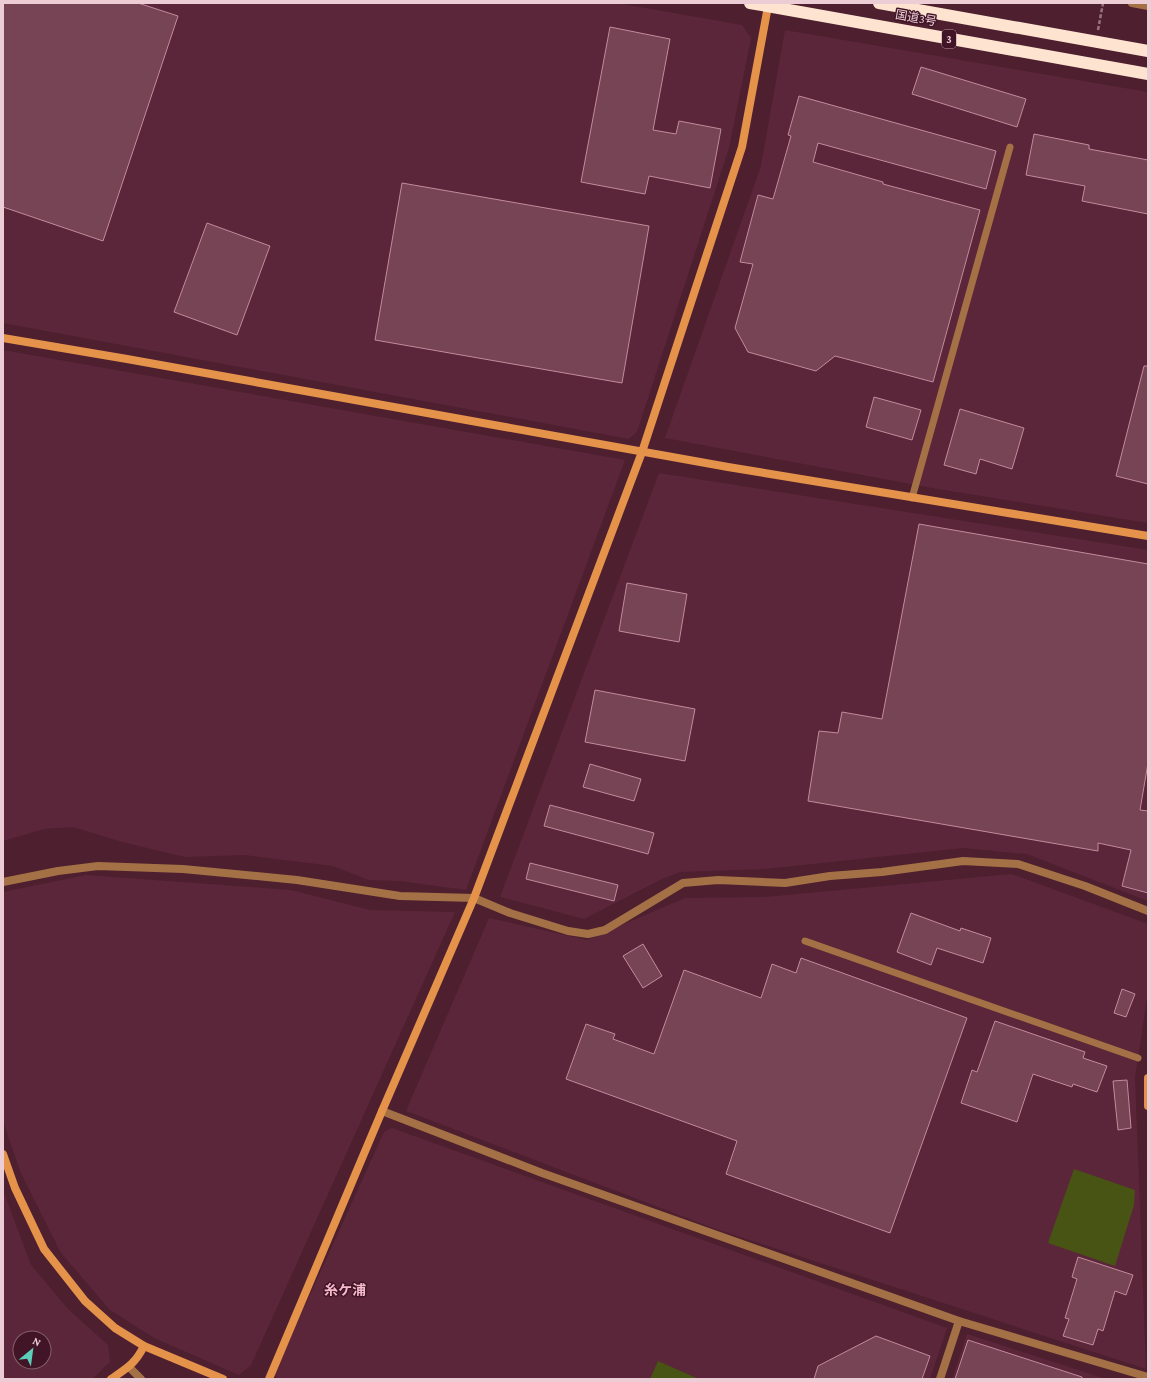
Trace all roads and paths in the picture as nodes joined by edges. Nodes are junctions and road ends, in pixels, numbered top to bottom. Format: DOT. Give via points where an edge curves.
graph roads {
  1 [pos="750,3"];
  2 [pos="879,3"];
  3 [pos="1103,3"];
  4 [pos="1132,3"];
  5 [pos="768,6"];
  6 [pos="1148,6"];
  7 [pos="1096,41"];
  8 [pos="1148,50"];
  9 [pos="1148,74"];
  10 [pos="1010,147"];
  11 [pos="3,338"];
  12 [pos="642,452"];
  13 [pos="912,498"];
  14 [pos="1148,536"];
  15 [pos="3,882"];
  16 [pos="474,898"];
  17 [pos="1148,911"];
  18 [pos="805,940"];
  19 [pos="1138,1058"];
  20 [pos="1148,1078"];
  21 [pos="1148,1106"];
  22 [pos="382,1111"];
  23 [pos="3,1154"];
  24 [pos="959,1321"];
  25 [pos="144,1346"];
  26 [pos="129,1367"];
  27 [pos="1148,1377"];
  28 [pos="111,1379"];
  29 [pos="141,1379"];
  30 [pos="223,1379"];
  31 [pos="269,1379"];
  32 [pos="940,1379"];
  1 -- 5 [label="highway, 国道3号 / 3"];
  2 -- 7 [label="highway, 国道3号 / 3"];
  3 -- 7 [label="path"];
  4 -- 6 [label="street"];
  5 -- 9 [label="highway, 国道3号 / 3"];
  5 -- 12 [label="street" via="742,146"];
  7 -- 8 [label="highway, 国道3号 / 3"];
  10 -- 13 [label="lane"];
  11 -- 12 [label="street"];
  12 -- 13 [label="street"];
  12 -- 16 [label="street"];
  13 -- 14 [label="street"];
  15 -- 16 [label="street" via="58,870 98,866 183,869 297,880 400,896"];
  16 -- 17 [label="street" via="510,913 588,934 605,930 683,883 718,880 785,883 963,861 1018,864 1085,886"];
  16 -- 22 [label="street"];
  18 -- 19 [label="lane"];
  20 -- 21 [label="street"];
  22 -- 24 [label="street" via="549,1176"];
  22 -- 31 [label="street"];
  23 -- 25 [label="street" via="15,1188 44,1249 85,1301 115,1328"];
  24 -- 27 [label="street"];
  24 -- 32 [label="street"];
  25 -- 26 [label="street" via="138,1358"];
  25 -- 30 [label="street"];
  26 -- 28 [label="street"];
  26 -- 29 [label="street"];
}
